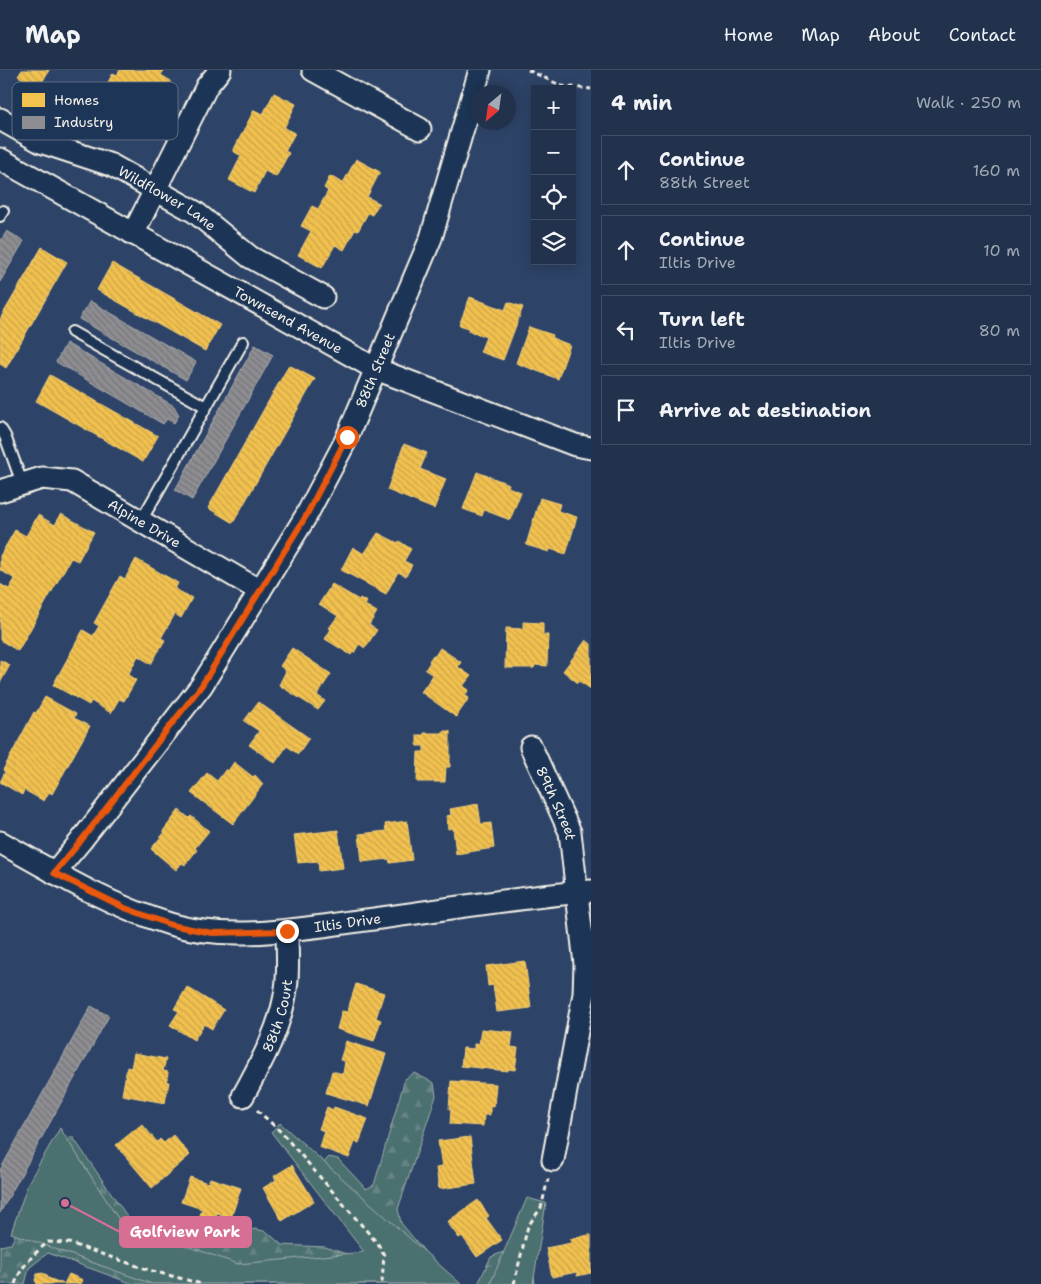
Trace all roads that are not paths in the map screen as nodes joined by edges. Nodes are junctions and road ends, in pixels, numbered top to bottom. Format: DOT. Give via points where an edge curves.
graph roads {
  1 [pos="220,70"];
  2 [pos="313,70"];
  3 [pos="480,70"];
  4 [pos="0,119"];
  5 [pos="12,126"];
  6 [pos="420,129"];
  7 [pos="37,140"];
  8 [pos="0,160"];
  9 [pos="155,190"];
  10 [pos="133,234"];
  11 [pos="323,297"];
  12 [pos="72,332"];
  13 [pos="243,342"];
  14 [pos="376,369"];
  15 [pos="206,407"];
  16 [pos="0,428"];
  17 [pos="591,448"];
  18 [pos="22,483"];
  19 [pos="0,491"];
  20 [pos="141,521"];
  21 [pos="260,591"];
  22 [pos="531,747"];
  23 [pos="0,842"];
  24 [pos="54,873"];
  25 [pos="583,892"];
  26 [pos="287,931"];
  27 [pos="243,1096"];
  28 [pos="553,1160"];
  1 -- 9 [label="street" via="207,86"];
  2 -- 6 [label="street"];
  3 -- 14 [label="street, 88th Street" via="431,238"];
  4 -- 5 [label="street, Wildflower Lane"];
  7 -- 9 [label="street, Wildflower Lane" via="111,165"];
  8 -- 10 [label="street, Townsend Avenue"];
  9 -- 10 [label="street"];
  9 -- 11 [label="street, Wildflower Lane" via="195,212 250,257"];
  10 -- 14 [label="street, Townsend Avenue"];
  12 -- 15 [label="lane"];
  13 -- 15 [label="lane"];
  14 -- 17 [label="street, Townsend Avenue" via="575,445"];
  14 -- 21 [label="street, 88th Street" via="341,450 306,516"];
  15 -- 20 [label="lane"];
  16 -- 18 [label="lane"];
  18 -- 19 [label="street, Alpine Drive"];
  18 -- 20 [label="street, Alpine Drive" via="42,478 72,481"];
  20 -- 21 [label="street, Alpine Drive"];
  21 -- 24 [label="street, 88th Street" via="202,685"];
  22 -- 25 [label="street, 89th Street" via="570,832"];
  23 -- 24 [label="street, Iltis Drive"];
  24 -- 26 [label="street, Iltis Drive" via="125,908 171,925 212,933"];
  25 -- 26 [label="street, Iltis Drive"];
  25 -- 28 [label="street, 89th Street" via="584,994"];
  26 -- 27 [label="street, 88th Court" via="286,988 281,1011 266,1055"];
}
